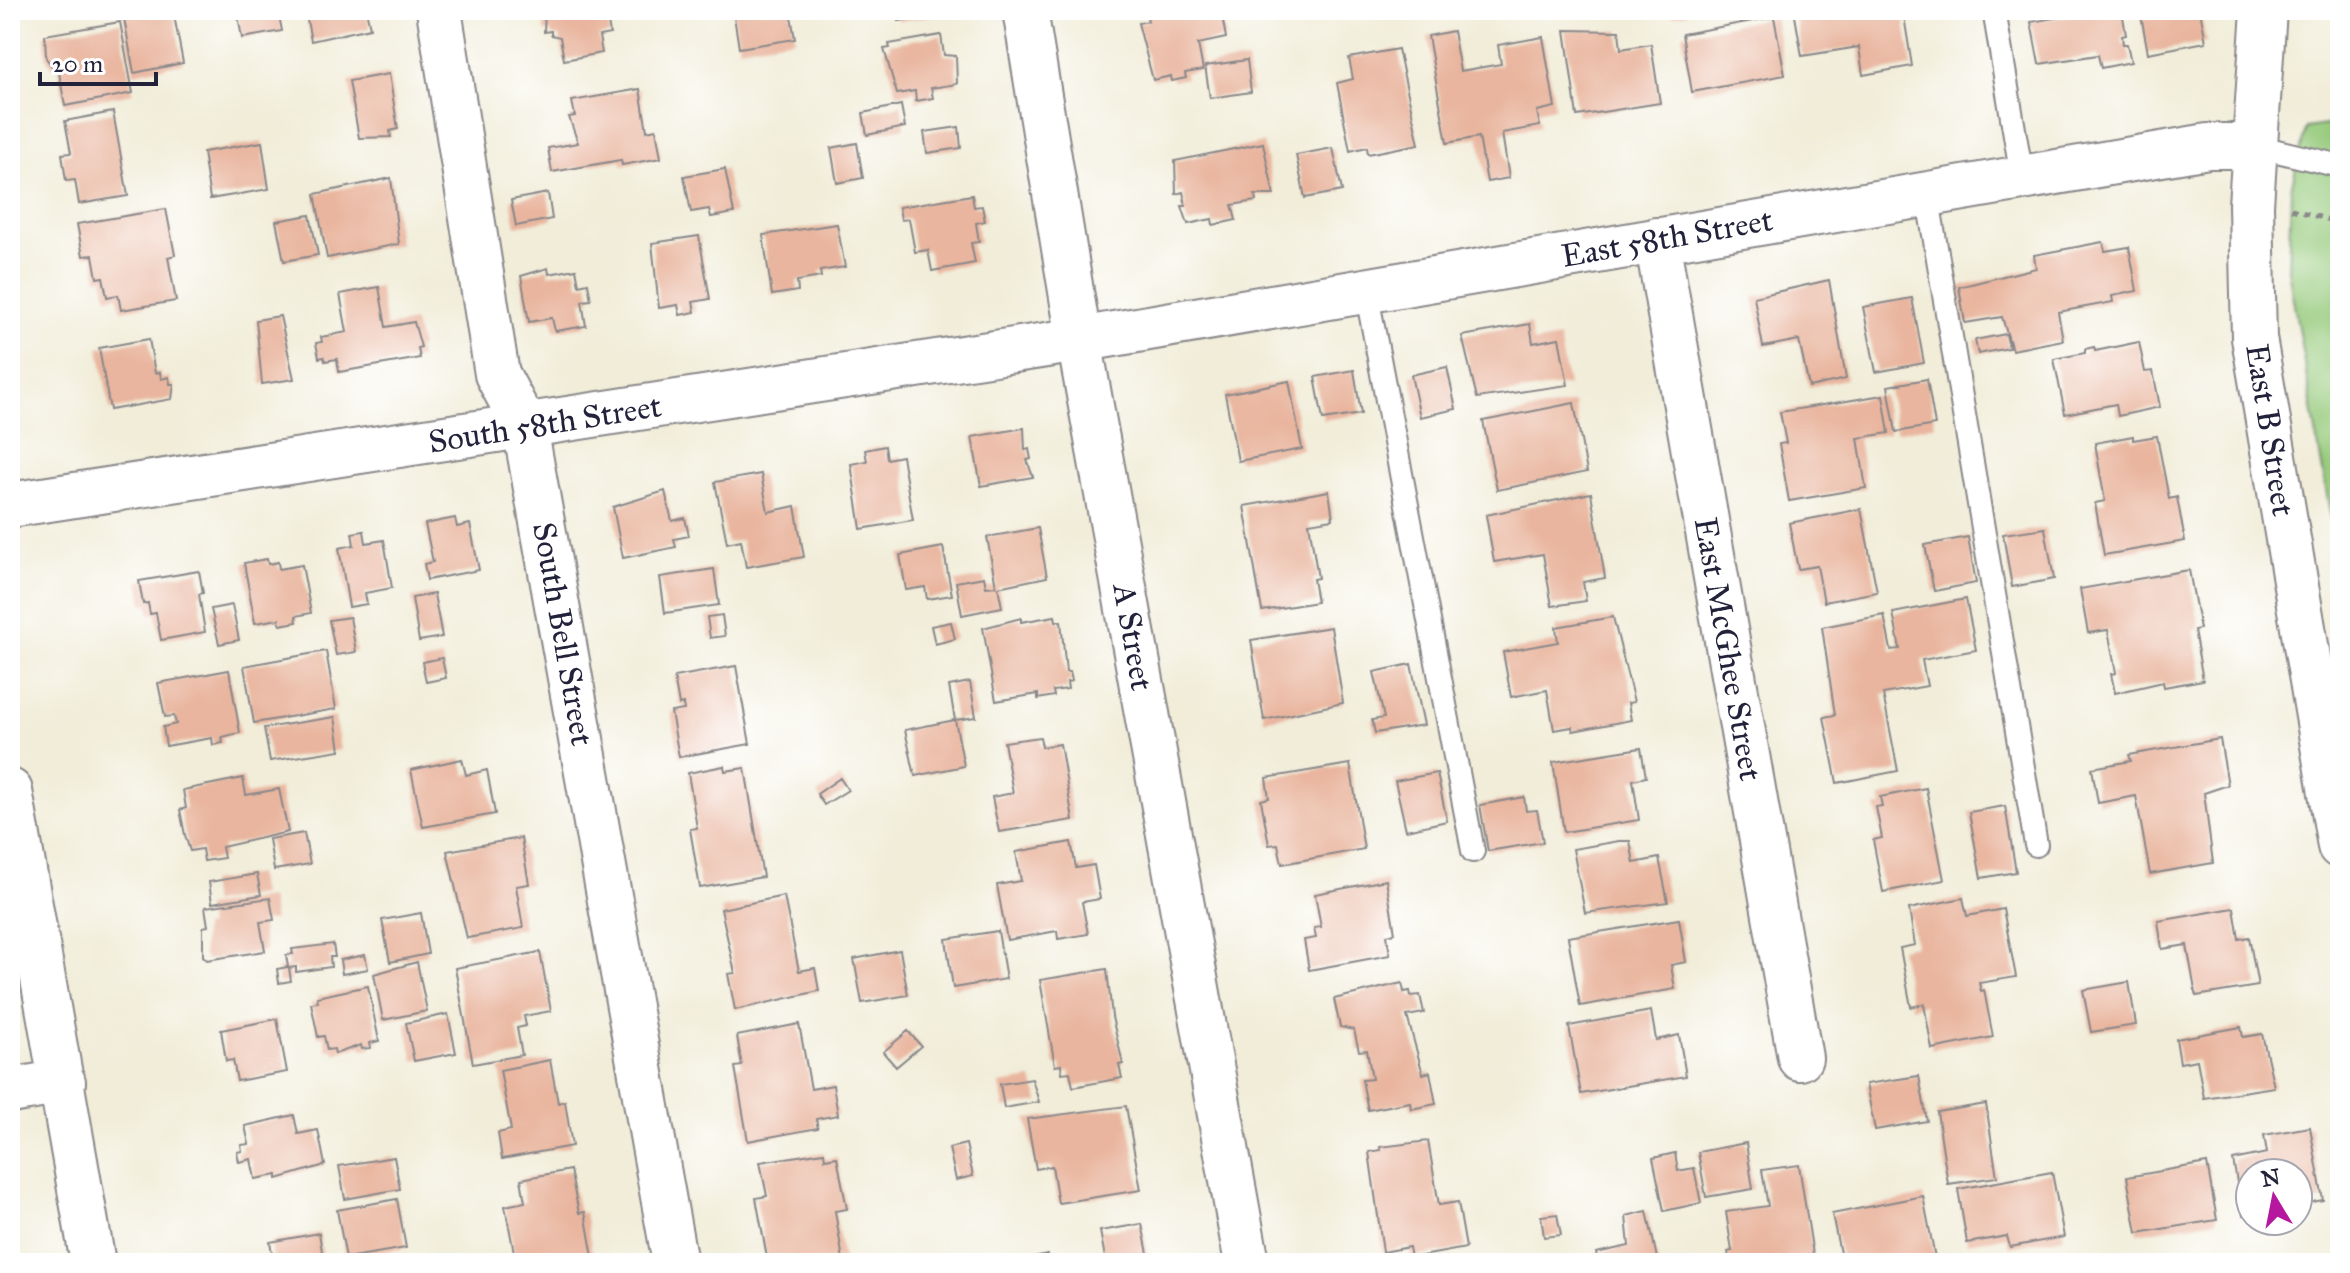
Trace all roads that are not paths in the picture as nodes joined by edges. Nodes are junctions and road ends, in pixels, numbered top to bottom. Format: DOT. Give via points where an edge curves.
graph roads {
  1 [pos="439,10"];
  2 [pos="1025,10"];
  3 [pos="1994,10"];
  4 [pos="2264,10"];
  5 [pos="2256,146"];
  6 [pos="2340,166"];
  7 [pos="2022,177"];
  8 [pos="1927,193"];
  9 [pos="1657,240"];
  10 [pos="1366,290"];
  11 [pos="1079,340"];
  12 [pos="525,427"];
  13 [pos="10,505"];
  14 [pos="10,791"];
  15 [pos="2036,845"];
  16 [pos="2340,846"];
  17 [pos="1473,851"];
  18 [pos="1800,1058"];
  19 [pos="63,1082"];
  20 [pos="10,1091"];
  21 [pos="93,1263"];
  22 [pos="675,1263"];
  23 [pos="1247,1263"];
  1 -- 12 [label="street, South Bell Street" via="497,374"];
  2 -- 11 [label="street, A Street"];
  3 -- 7 [label="lane"];
  4 -- 5 [label="street, East B Street"];
  5 -- 6 [label="lane"];
  5 -- 7 [label="street, East 58th Street" via="2208,146"];
  5 -- 16 [label="street, East B Street" via="2251,205 2254,338"];
  7 -- 8 [label="street, East 58th Street"];
  8 -- 9 [label="street, East 58th Street"];
  8 -- 15 [label="lane"];
  9 -- 10 [label="street, East 58th Street"];
  9 -- 18 [label="street, East McGhee Street"];
  10 -- 11 [label="street, East 58th Street"];
  10 -- 17 [label="lane"];
  11 -- 12 [label="street, South 58th Street"];
  11 -- 23 [label="street, A Street"];
  12 -- 13 [label="street, South 58th Street"];
  12 -- 22 [label="street, South Bell Street"];
  14 -- 19 [label="street"];
  19 -- 20 [label="street"];
  19 -- 21 [label="street"];
}
